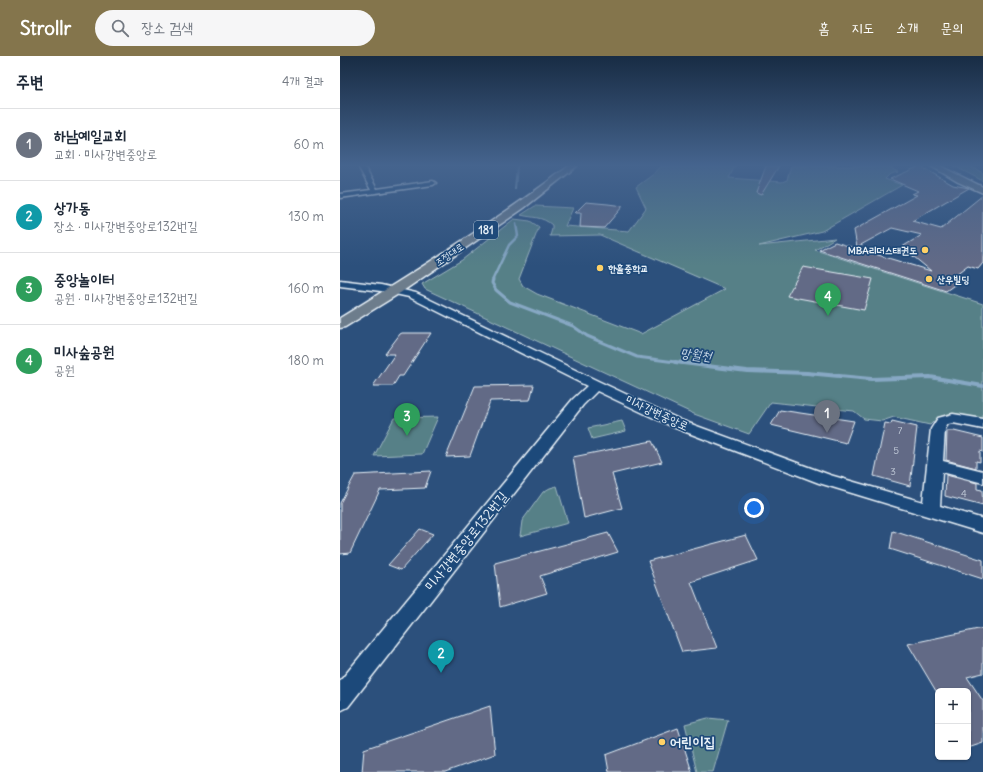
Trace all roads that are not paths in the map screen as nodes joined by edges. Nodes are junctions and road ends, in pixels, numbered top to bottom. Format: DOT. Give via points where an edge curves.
graph roads {
  1 [pos="515,199"];
  2 [pos="530,199"];
  3 [pos="340,283"];
  4 [pos="388,289"];
  5 [pos="340,312"];
  6 [pos="340,324"];
  7 [pos="595,385"];
  8 [pos="983,424"];
  9 [pos="934,464"];
  10 [pos="983,477"];
  11 [pos="931,510"];
  12 [pos="983,526"];
  13 [pos="340,699"];
  1 -- 4 [label="main road, 조정대로"];
  2 -- 4 [label="main road, 조정대로 / 181"];
  3 -- 4 [label="street, 미사강변중앙로"];
  4 -- 5 [label="main road, 조정대로"];
  4 -- 6 [label="main road, 조정대로 / 181"];
  4 -- 7 [label="street, 미사강변중앙로" via="412,295 442,308"];
  7 -- 11 [label="street, 미사강변중앙로" via="678,424 778,463 855,489"];
  7 -- 13 [label="street, 미사강변중앙로132번길" via="578,402"];
  8 -- 9 [label="street" via="953,418 943,421 938,429"];
  9 -- 10 [label="street"];
  9 -- 11 [label="street"];
  11 -- 12 [label="street, 미사강변중앙로"];
}
